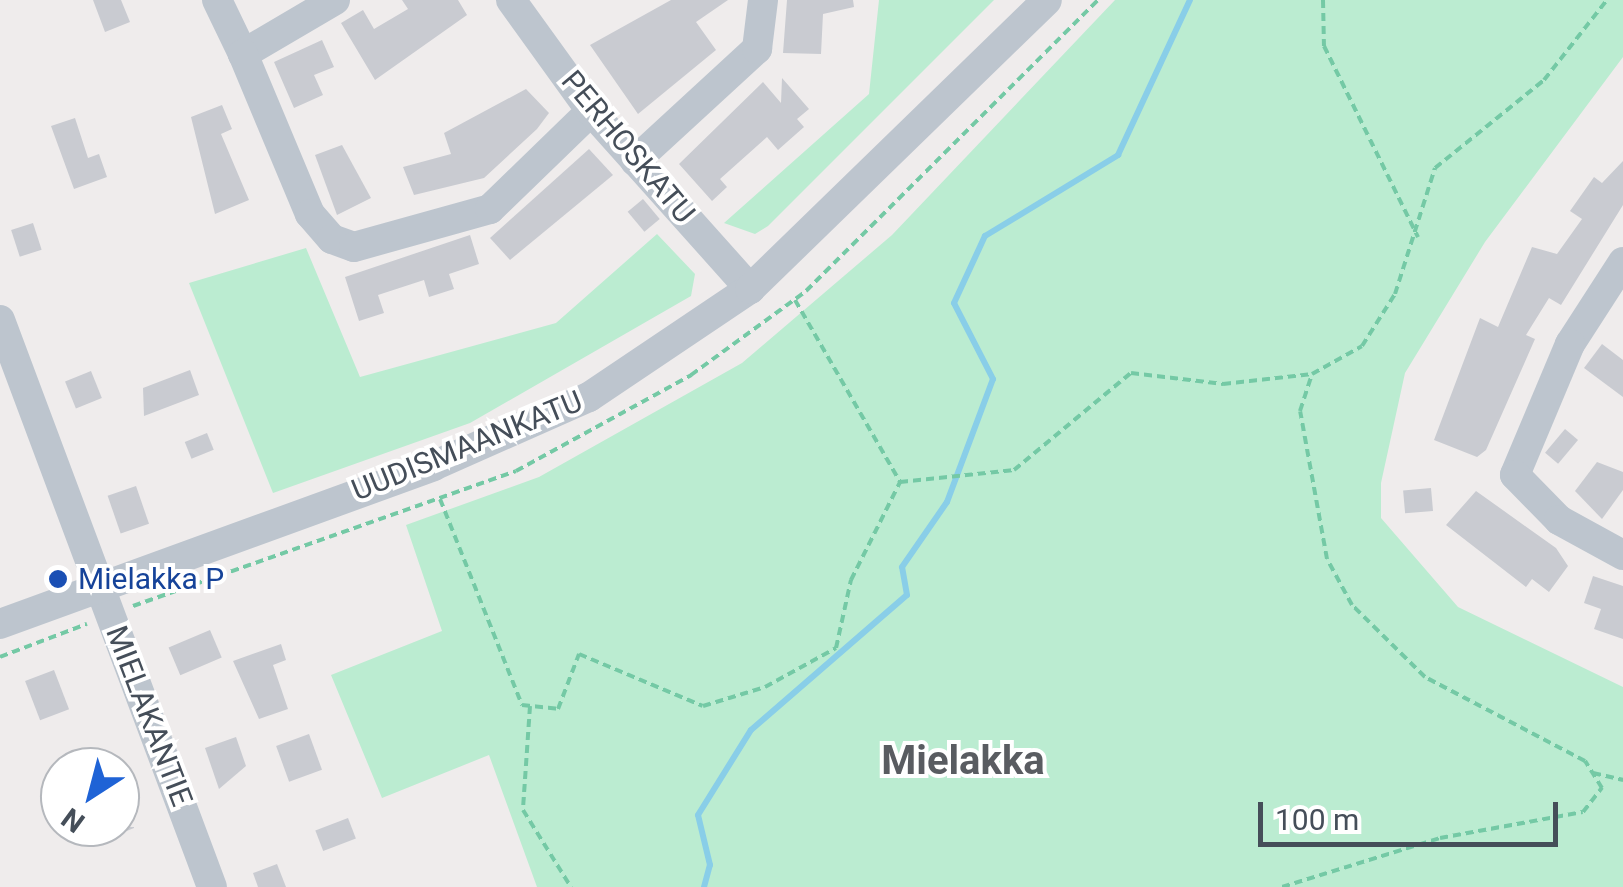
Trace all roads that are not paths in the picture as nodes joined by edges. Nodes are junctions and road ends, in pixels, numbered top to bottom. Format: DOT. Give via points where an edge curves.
graph roads {
  1 [pos="217,0"];
  2 [pos="335,0"];
  3 [pos="511,0"];
  4 [pos="763,0"];
  5 [pos="1047,0"];
  6 [pos="243,54"];
  7 [pos="592,112"];
  8 [pos="634,160"];
  9 [pos="1623,262"];
  10 [pos="750,290"];
  11 [pos="0,320"];
  12 [pos="1623,555"];
  13 [pos="99,584"];
  14 [pos="0,624"];
  15 [pos="212,887"];
  1 -- 6 [label="street"];
  2 -- 6 [label="street"];
  3 -- 7 [label="street, PERHOSKATU"];
  4 -- 8 [label="street" via="757,50"];
  5 -- 10 [label="street, UUDISMAANKATU"];
  6 -- 7 [label="street" via="310,214 354,247 490,209"];
  7 -- 8 [label="street, PERHOSKATU"];
  8 -- 10 [label="street, PERHOSKATU"];
  9 -- 12 [label="street" via="1570,344 1515,476 1559,520"];
  10 -- 13 [label="street, UUDISMAANKATU" via="589,398 520,431"];
  11 -- 13 [label="street, MIELAKANTIE"];
  13 -- 14 [label="street, UUDISMAANKATU"];
  13 -- 15 [label="street, MIELAKANTIE"];
}
